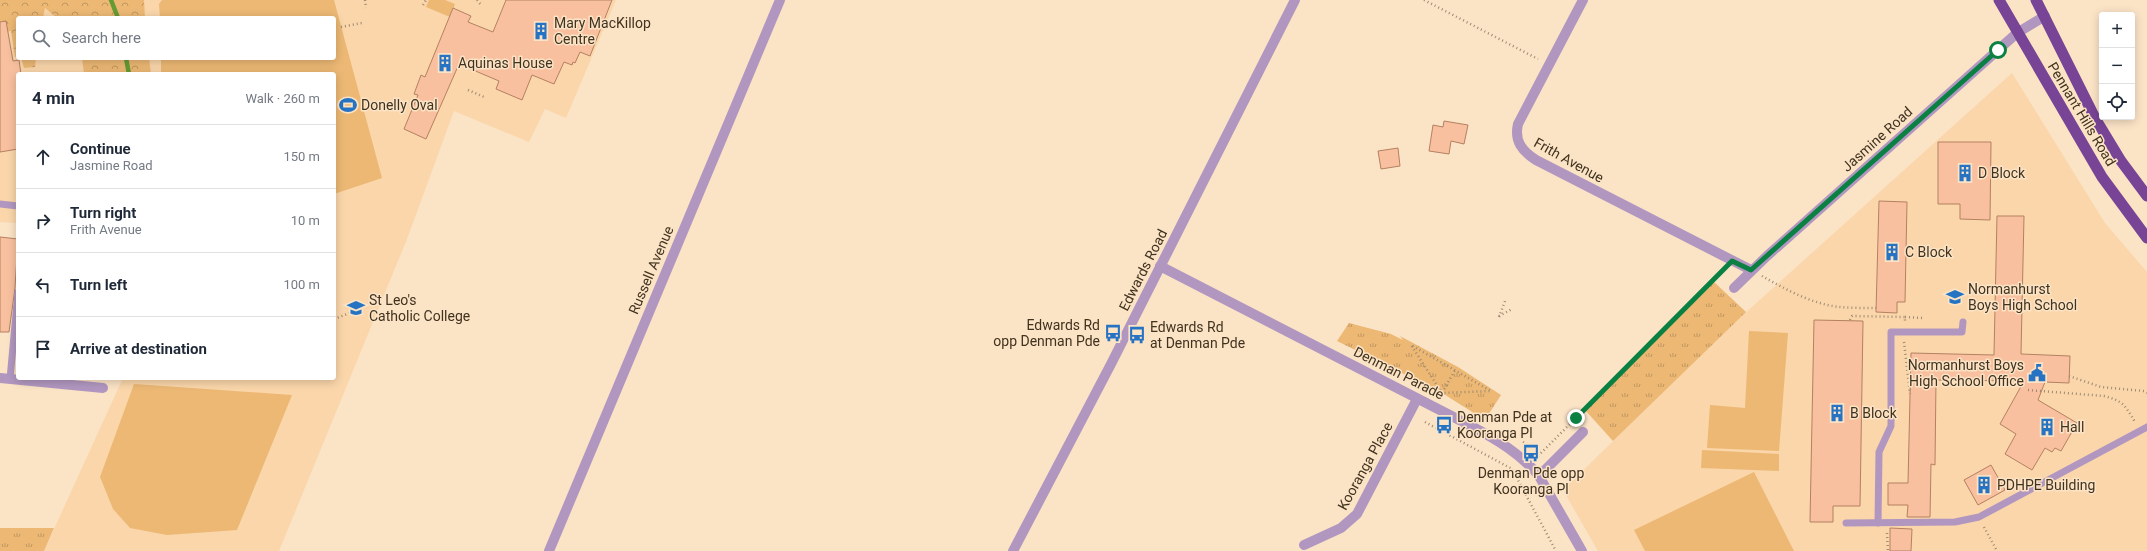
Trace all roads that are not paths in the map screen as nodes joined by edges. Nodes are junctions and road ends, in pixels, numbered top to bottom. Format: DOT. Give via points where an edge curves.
graph roads {
  1 [pos="780,0"];
  2 [pos="1296,0"];
  3 [pos="1583,0"];
  4 [pos="1999,0"];
  5 [pos="2036,0"];
  6 [pos="2045,16"];
  7 [pos="2017,33"];
  8 [pos="2147,196"];
  9 [pos="0,204"];
  10 [pos="16,206"];
  11 [pos="2147,238"];
  12 [pos="1160,266"];
  13 [pos="1751,270"];
  14 [pos="1734,288"];
  15 [pos="16,305"];
  16 [pos="1962,322"];
  17 [pos="5,378"];
  18 [pos="16,379"];
  19 [pos="25,380"];
  20 [pos="104,388"];
  21 [pos="1417,398"];
  22 [pos="2147,427"];
  23 [pos="1583,432"];
  24 [pos="1539,476"];
  25 [pos="1846,522"];
  26 [pos="1882,523"];
  27 [pos="1304,545"];
  28 [pos="549,551"];
  29 [pos="1013,551"];
  30 [pos="1582,551"];
  1 -- 28 [label="street, Russell Avenue"];
  2 -- 12 [label="street, Edwards Road"];
  3 -- 13 [label="street, Frith Avenue" via="1518,124 1516,133 1523,150 1536,160"];
  4 -- 7 [label="highway, Pennant Hills Road"];
  5 -- 6 [label="highway, Pennant Hills Road"];
  6 -- 7 [label="street, Jasmine Road"];
  6 -- 8 [label="highway, Pennant Hills Road" via="2095,118 2121,161"];
  7 -- 11 [label="highway, Pennant Hills Road" via="2102,177"];
  7 -- 13 [label="street, Jasmine Road"];
  9 -- 10 [label="lane"];
  12 -- 21 [label="street, Denman Parade"];
  12 -- 29 [label="street, Edwards Road"];
  13 -- 14 [label="street, Jasmine Road"];
  15 -- 17 [label="lane"];
  16 -- 26 [label="lane" via="1962,332 1891,332 1891,426 1879,452"];
  17 -- 18 [label="street"];
  19 -- 20 [label="street"];
  21 -- 24 [label="street, Denman Parade" via="1504,444 1532,466"];
  21 -- 27 [label="street, Kooranga Place" via="1357,514 1341,528"];
  22 -- 26 [label="lane" via="1979,517 1955,522"];
  23 -- 24 [label="street"];
  24 -- 30 [label="street, Denman Parade"];
  25 -- 26 [label="lane"];
}
